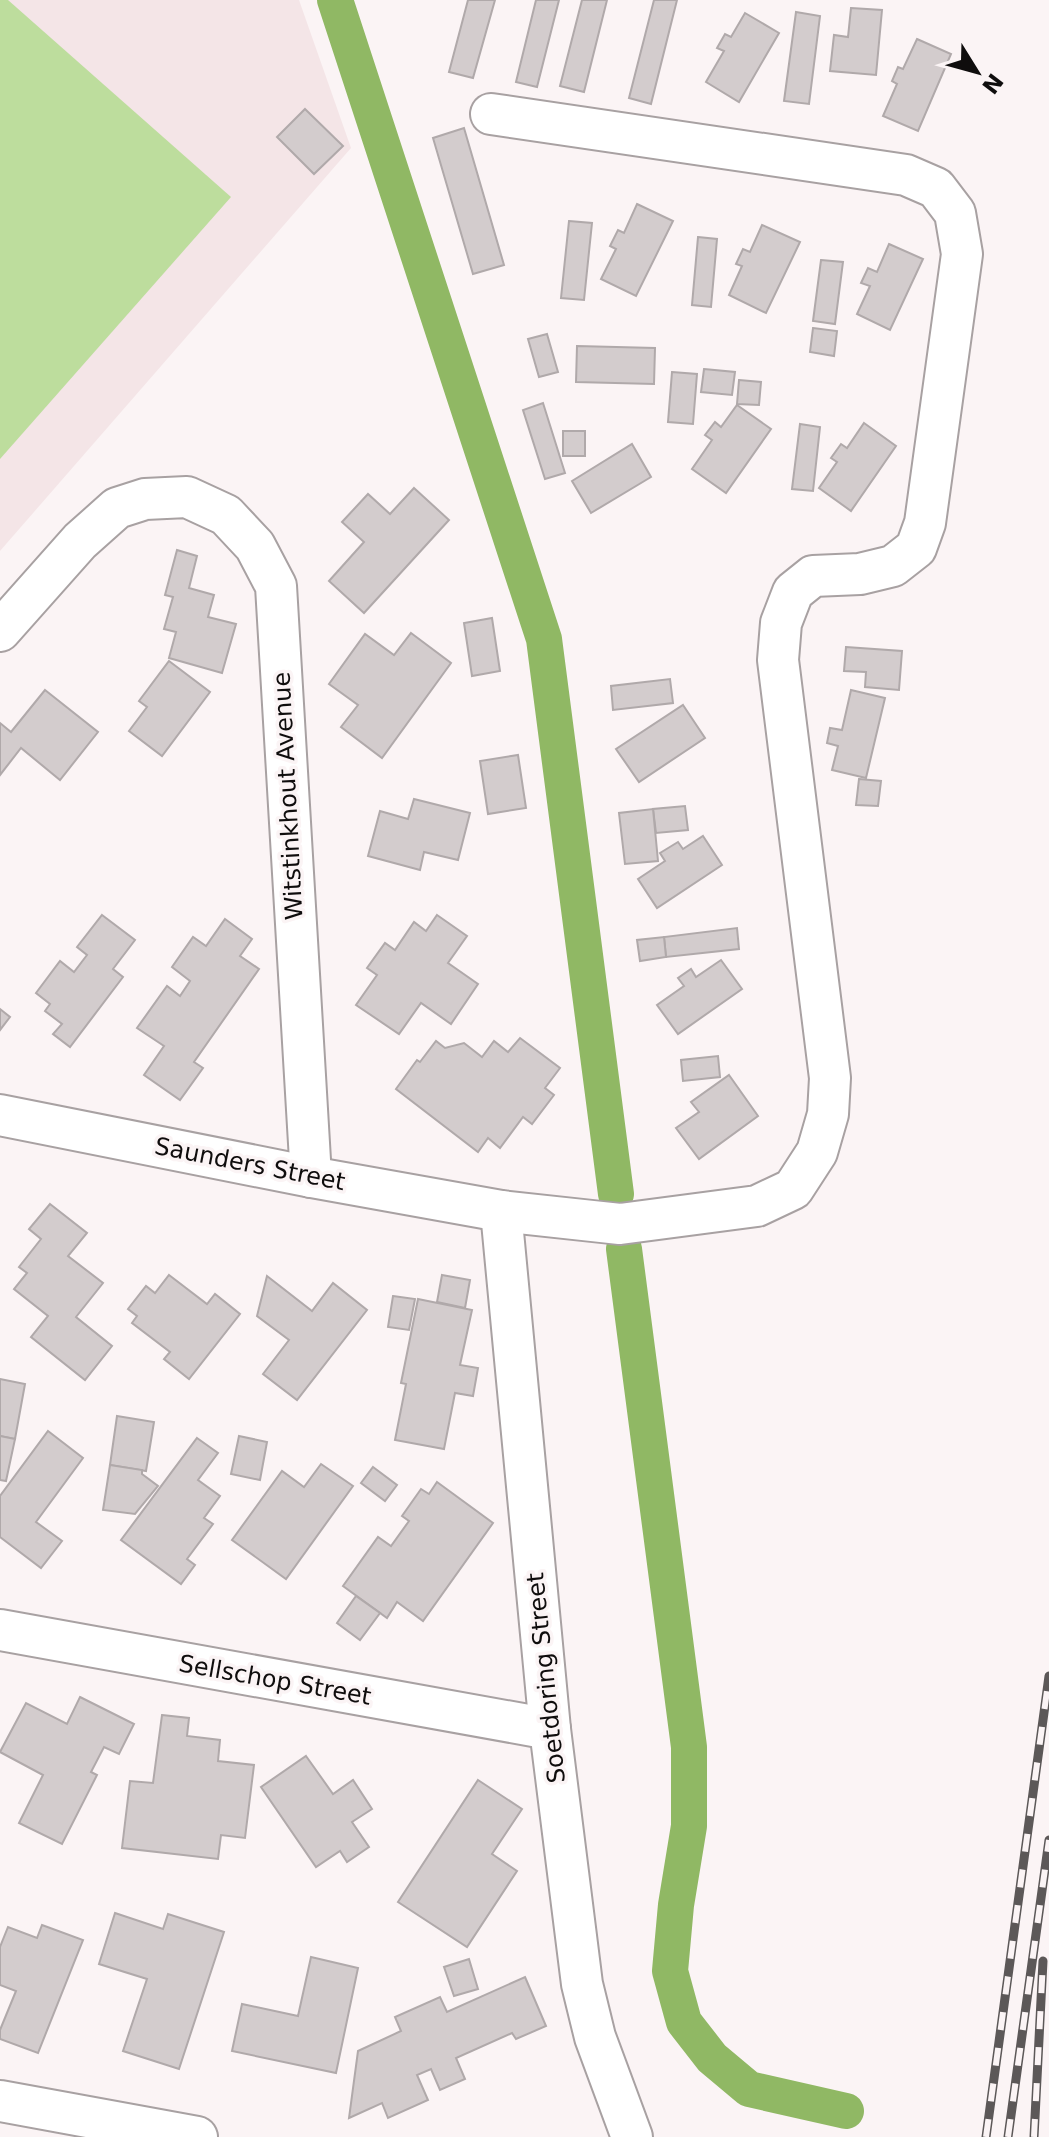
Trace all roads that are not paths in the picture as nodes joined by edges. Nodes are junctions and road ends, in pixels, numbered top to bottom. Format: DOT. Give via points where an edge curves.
graph roads {
  1 [pos="491,114"];
  2 [pos="0,631"];
  3 [pos="0,1115"];
  4 [pos="311,1177"];
  5 [pos="501,1211"];
  6 [pos="0,1630"];
  7 [pos="550,1729"];
  8 [pos="0,2101"];
  9 [pos="630,2136"];
  10 [pos="197,2137"];
  1 -- 5 [label="street, Saunders Street" via="906,175 936,188 955,213 962,254 925,523 916,548 893,566 813,576 793,592 781,623 778,660 830,1078 828,1114 817,1152 793,1189 757,1206 620,1224"];
  2 -- 4 [label="street, Witstinkhout Avenue" via="80,541 117,508 145,499 187,497 226,515 255,546 276,586"];
  3 -- 4 [label="street, Saunders Street"];
  4 -- 5 [label="street, Saunders Street"];
  5 -- 7 [label="street, Soetdoring Street"];
  6 -- 7 [label="street, Sellschop Street"];
  7 -- 9 [label="street, Soetdoring Street" via="582,1984"];
  8 -- 10 [label="street"];
}
